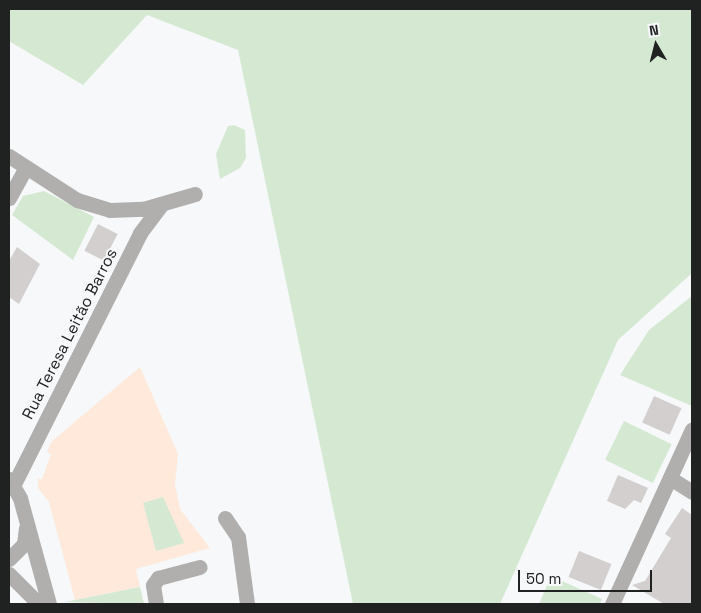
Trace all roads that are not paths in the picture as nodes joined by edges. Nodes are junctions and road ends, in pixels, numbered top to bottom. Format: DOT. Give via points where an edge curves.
graph roads {
  1 [pos="9,156"];
  2 [pos="26,167"];
  3 [pos="195,194"];
  4 [pos="9,198"];
  5 [pos="162,204"];
  6 [pos="692,429"];
  7 [pos="670,478"];
  8 [pos="11,481"];
  9 [pos="692,492"];
  10 [pos="25,514"];
  11 [pos="225,518"];
  12 [pos="9,559"];
  13 [pos="200,567"];
  14 [pos="9,574"];
  15 [pos="618,602"];
  16 [pos="39,604"];
  17 [pos="49,604"];
  18 [pos="156,604"];
  19 [pos="247,604"];
  1 -- 2 [label="street"];
  2 -- 4 [label="street"];
  2 -- 5 [label="street" via="92,205 127,211"];
  3 -- 5 [label="street"];
  5 -- 8 [label="street, Rua Teresa Leitão Barros" via="144,226"];
  6 -- 7 [label="street"];
  7 -- 9 [label="street"];
  7 -- 15 [label="street"];
  8 -- 10 [label="street"];
  10 -- 12 [label="street" via="24,544"];
  10 -- 17 [label="street"];
  11 -- 19 [label="street" via="238,537"];
  13 -- 18 [label="street" via="158,578 153,585"];
  14 -- 16 [label="street"];
}
